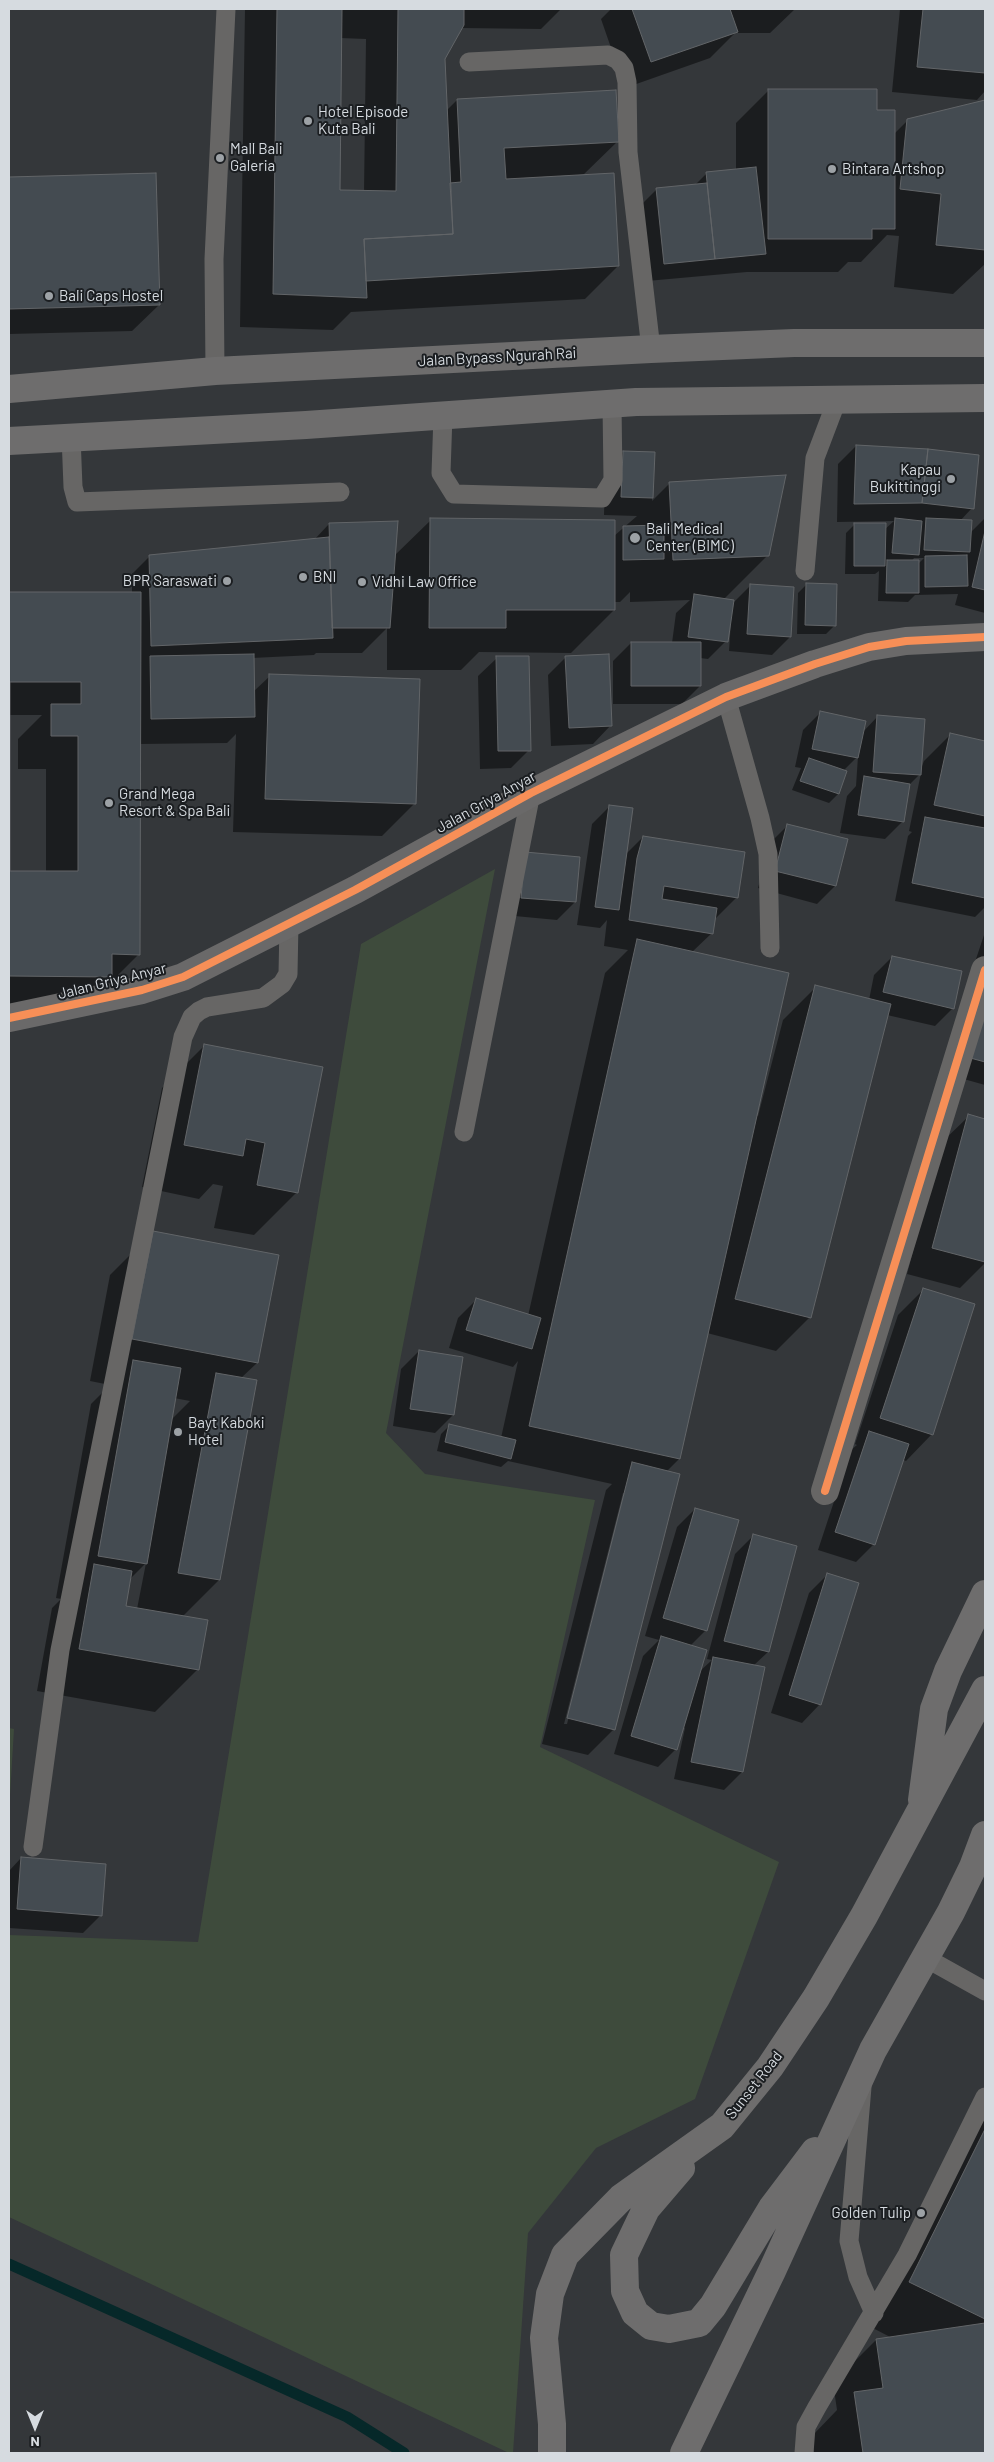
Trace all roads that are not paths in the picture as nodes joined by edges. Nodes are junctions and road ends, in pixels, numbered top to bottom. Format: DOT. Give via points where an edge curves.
graph roads {
  1 [pos="226,9"];
  2 [pos="468,62"];
  3 [pos="985,343"];
  4 [pos="651,349"];
  5 [pos="215,371"];
  6 [pos="9,389"];
  7 [pos="985,398"];
  8 [pos="837,400"];
  9 [pos="612,404"];
  10 [pos="443,415"];
  11 [pos="71,436"];
  12 [pos="9,441"];
  13 [pos="340,492"];
  14 [pos="805,571"];
  15 [pos="985,637"];
  16 [pos="726,697"];
  17 [pos="531,793"];
  18 [pos="290,923"];
  19 [pos="770,948"];
  20 [pos="985,970"];
  21 [pos="9,1018"];
  22 [pos="464,1132"];
  23 [pos="825,1491"];
  24 [pos="985,1594"];
  25 [pos="985,1690"];
  26 [pos="921,1814"];
  27 [pos="985,1834"];
  28 [pos="33,1847"];
  29 [pos="924,1957"];
  30 [pos="985,1991"];
  31 [pos="864,2070"];
  32 [pos="985,2097"];
  33 [pos="844,2114"];
  34 [pos="722,2126"];
  35 [pos="874,2313"];
  36 [pos="552,2453"];
  37 [pos="684,2453"];
  38 [pos="804,2453"];
  1 -- 5 [label="lane" via="214,259"];
  2 -- 4 [label="lane" via="608,55 624,68 628,152"];
  3 -- 4 [label="highway, Jalan Bypass Ngurah Rai" via="794,343"];
  4 -- 5 [label="highway, Jalan Bypass Ngurah Rai"];
  5 -- 6 [label="highway, Jalan Bypass Ngurah Rai"];
  7 -- 8 [label="highway"];
  8 -- 9 [label="highway"];
  8 -- 14 [label="lane" via="815,458"];
  9 -- 10 [label="highway"];
  9 -- 10 [label="lane" via="613,480 602,498 454,494 441,473"];
  10 -- 11 [label="highway"];
  11 -- 12 [label="highway"];
  11 -- 13 [label="lane" via="73,487 77,502"];
  15 -- 16 [label="street, Jalan Griya Anyar" via="906,641 868,647"];
  16 -- 17 [label="street, Jalan Griya Anyar"];
  16 -- 19 [label="lane" via="768,854"];
  17 -- 18 [label="street, Jalan Griya Anyar"];
  17 -- 22 [label="lane"];
  18 -- 21 [label="street, Jalan Griya Anyar" via="183,977 142,990"];
  18 -- 28 [label="lane" via="288,974 282,984 263,998 199,1011 192,1017 183,1037 60,1650"];
  20 -- 23 [label="street"];
  24 -- 26 [label="highway" via="948,1671 934,1709"];
  25 -- 26 [label="highway, Sunset Road"];
  26 -- 34 [label="highway, Sunset Road" via="816,1998 770,2067"];
  27 -- 29 [label="highway" via="951,1912"];
  29 -- 30 [label="lane"];
  29 -- 31 [label="highway"];
  31 -- 33 [label="highway"];
  31 -- 35 [label="lane" via="849,2241 858,2277"];
  32 -- 35 [label="lane" via="907,2255"];
  33 -- 34 [label="highway" via="772,2208 734,2276 699,2323 668,2328 651,2326 634,2313 625,2291 624,2255 646,2209 670,2179"];
  33 -- 37 [label="highway"];
  34 -- 36 [label="highway, Sunset Road" via="621,2198 565,2255 550,2294 544,2338"];
  35 -- 38 [label="lane" via="806,2427"];
}
